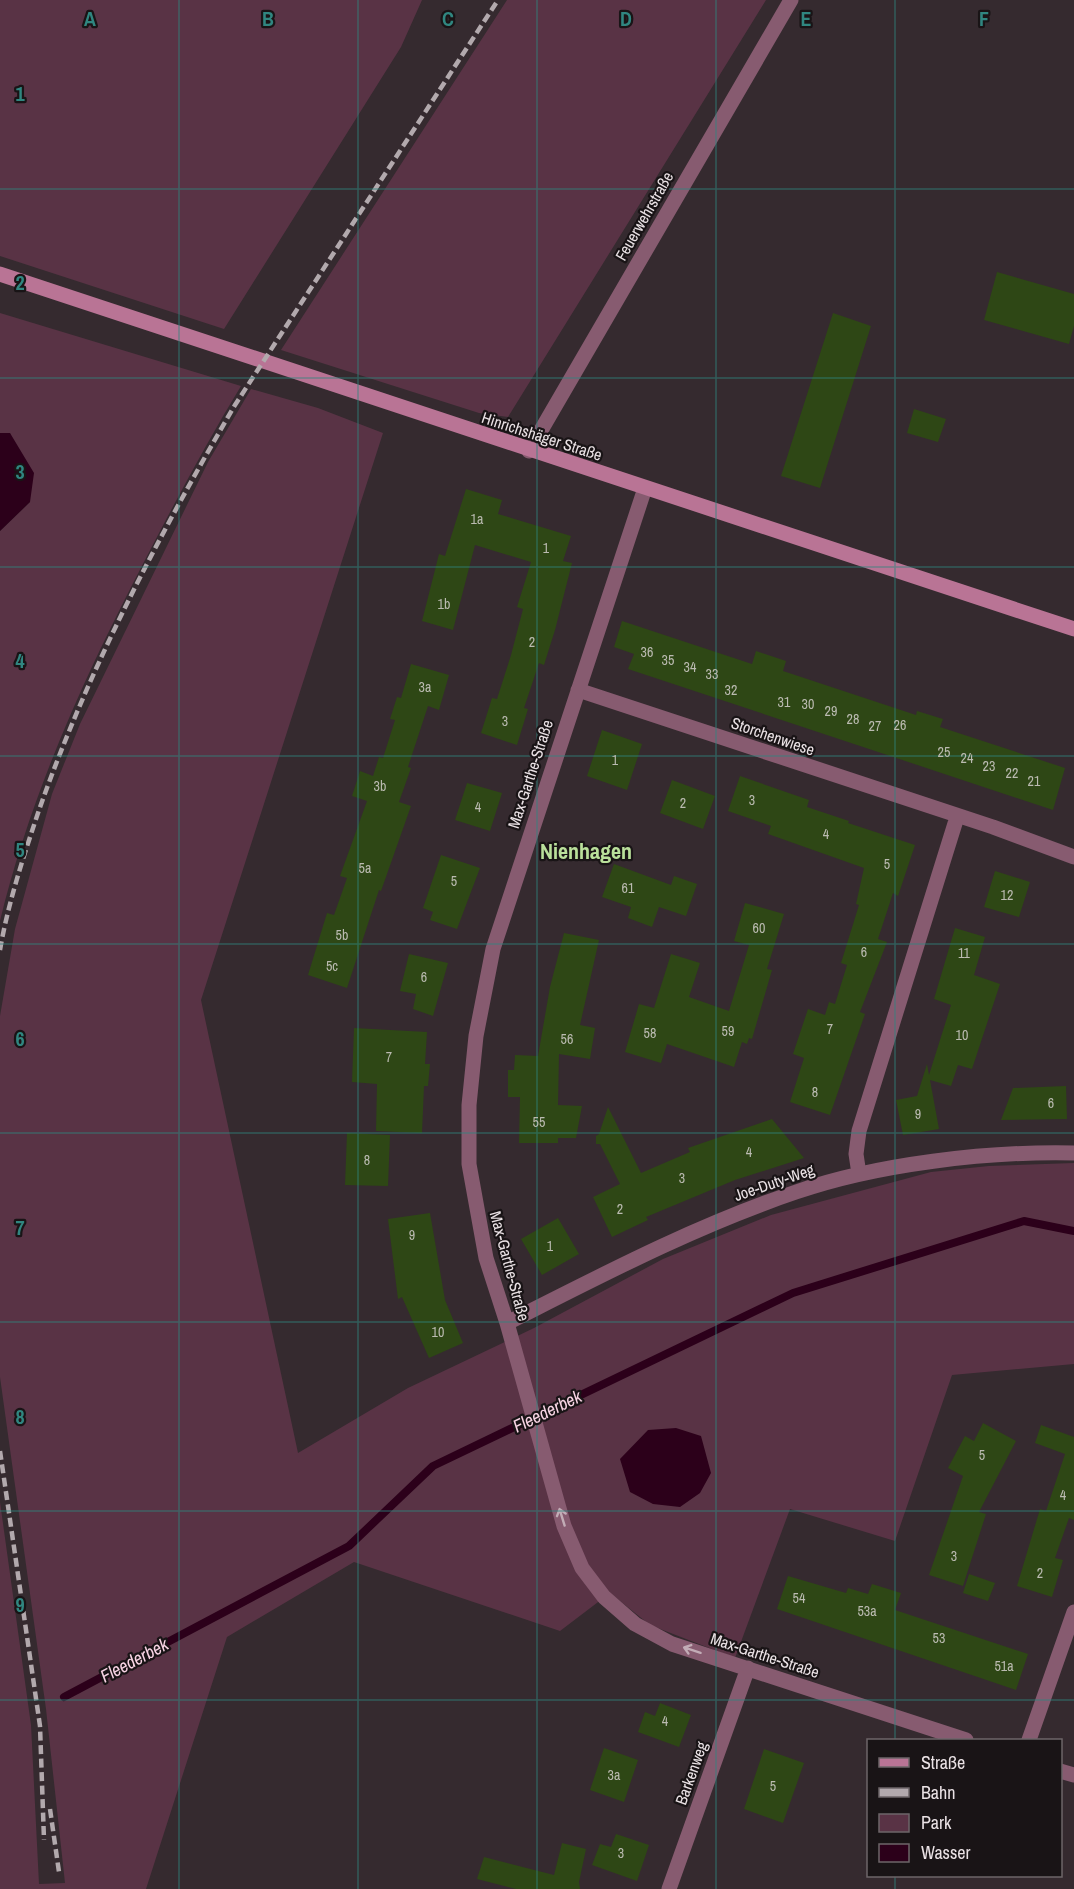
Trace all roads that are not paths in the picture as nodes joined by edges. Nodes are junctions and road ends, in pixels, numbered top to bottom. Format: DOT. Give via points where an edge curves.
graph roads {
  1 [pos="790,0"];
  2 [pos="0,274"];
  3 [pos="529,451"];
  4 [pos="645,488"];
  5 [pos="1074,629"];
  6 [pos="578,690"];
  7 [pos="957,817"];
  8 [pos="1074,857"];
  9 [pos="1074,1153"];
  10 [pos="859,1174"];
  11 [pos="507,1323"];
  12 [pos="1074,1612"];
  13 [pos="748,1668"];
  14 [pos="963,1739"];
  15 [pos="1029,1739"];
  16 [pos="669,1889"];
  1 -- 3 [label="street, Feuerwehrstraße"];
  2 -- 3 [label="main road, Hinrichshäger Straße"];
  3 -- 4 [label="main road, Hinrichshäger Straße"];
  4 -- 5 [label="main road, Hinrichshäger Straße"];
  4 -- 6 [label="street, Max-Garthe-Straße"];
  6 -- 7 [label="street, Storchenwiese"];
  6 -- 11 [label="street, Max-Garthe-Straße" via="493,949 476,1036 469,1105 469,1164 486,1258"];
  7 -- 8 [label="street, Storchenwiese"];
  7 -- 10 [label="street" via="859,1131"];
  9 -- 10 [label="street, Joe-Duty-Weg" via="1043,1152"];
  10 -- 11 [label="street, Joe-Duty-Weg" via="798,1191 704,1227"];
  13 -- 11 [label="street, Max-Garthe-Straße, one-way" via="672,1644 635,1624 604,1597 582,1568 564,1526"];
  12 -- 15 [label="street"];
  13 -- 14 [label="street, Max-Garthe-Straße"];
  13 -- 16 [label="street, Barkenweg"];
}
